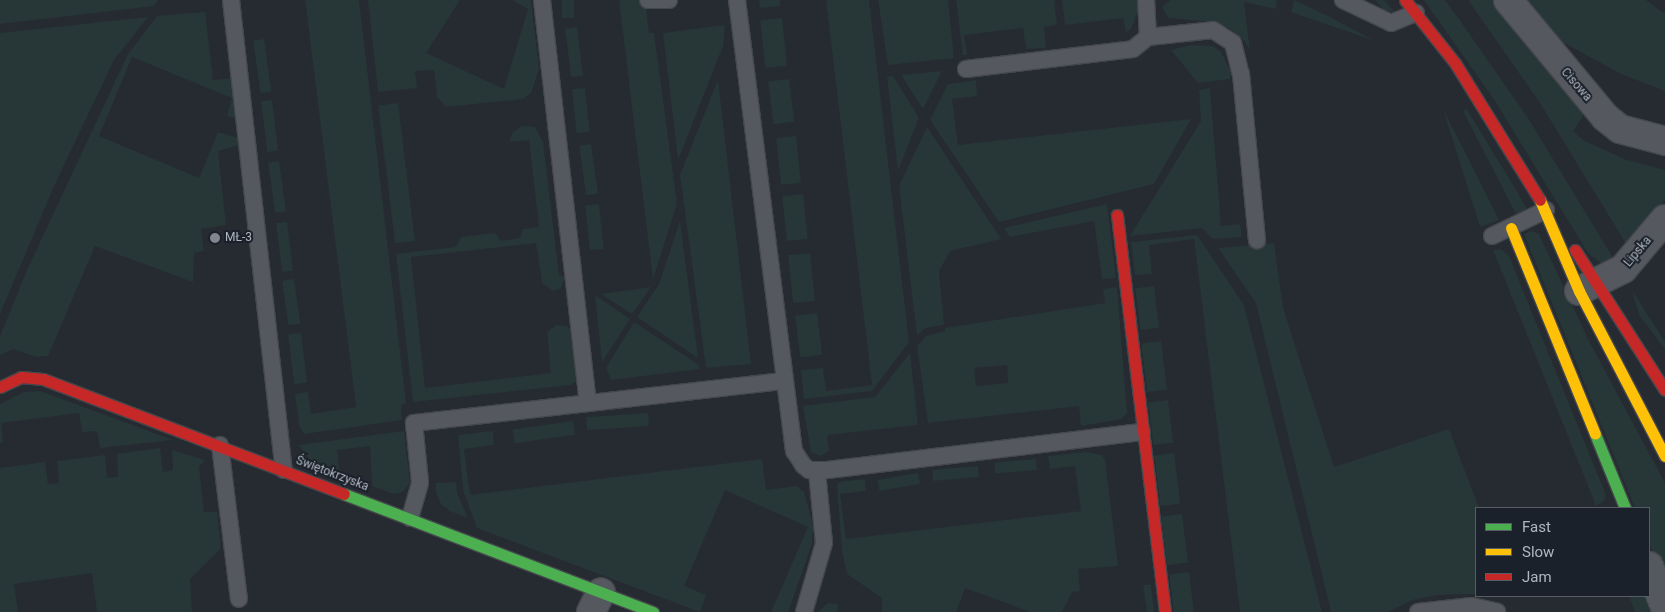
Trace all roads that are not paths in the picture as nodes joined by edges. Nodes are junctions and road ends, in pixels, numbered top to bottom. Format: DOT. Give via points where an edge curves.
graph roads {
  1 [pos="231,0"];
  2 [pos="542,0"];
  3 [pos="648,0"];
  4 [pos="669,0"];
  5 [pos="737,0"];
  6 [pos="1146,0"];
  7 [pos="1344,0"];
  8 [pos="1405,0"];
  9 [pos="1508,0"];
  10 [pos="1416,13"];
  11 [pos="1148,37"];
  12 [pos="966,68"];
  13 [pos="1665,141"];
  14 [pos="1547,213"];
  15 [pos="1117,215"];
  16 [pos="1665,219"];
  17 [pos="1511,228"];
  18 [pos="1492,236"];
  19 [pos="1257,240"];
  20 [pos="1588,287"];
  21 [pos="786,381"];
  22 [pos="0,387"];
  23 [pos="1665,390"];
  24 [pos="588,402"];
  25 [pos="1142,432"];
  26 [pos="220,445"];
  27 [pos="1665,456"];
  28 [pos="284,470"];
  29 [pos="817,470"];
  30 [pos="1626,507"];
  31 [pos="410,518"];
  32 [pos="1650,569"];
  33 [pos="239,599"];
  34 [pos="596,602"];
  35 [pos="1665,607"];
  36 [pos="653,612"];
  37 [pos="804,612"];
  38 [pos="1165,612"];
  39 [pos="1418,612"];
  40 [pos="1496,612"];
  1 -- 28 [label="lane"];
  2 -- 24 [label="lane"];
  3 -- 4 [label="lane"];
  5 -- 21 [label="lane"];
  6 -- 11 [label="lane"];
  7 -- 10 [label="lane" via="1392,23"];
  8 -- 10 [label="street"];
  9 -- 13 [label="street, Cisowa" via="1605,117 1620,129"];
  10 -- 14 [label="street" via="1455,63"];
  11 -- 12 [label="lane" via="1133,49"];
  11 -- 19 [label="lane" via="1214,30 1232,44 1241,74"];
  14 -- 17 [label="lane"];
  14 -- 20 [label="street"];
  14 -- 20 [label="street"];
  15 -- 25 [label="street"];
  16 -- 20 [label="street, Lipska" via="1623,269"];
  17 -- 18 [label="lane"];
  17 -- 30 [label="street"];
  20 -- 23 [label="street"];
  20 -- 27 [label="street"];
  21 -- 24 [label="lane"];
  21 -- 29 [label="lane" via="797,459 809,470"];
  22 -- 26 [label="street, Świętokrzyska" via="21,377 39,377"];
  24 -- 31 [label="lane" via="414,423 420,482"];
  25 -- 29 [label="lane"];
  25 -- 38 [label="street"];
  26 -- 28 [label="street, Świętokrzyska"];
  26 -- 33 [label="lane"];
  28 -- 31 [label="street, Świętokrzyska"];
  29 -- 37 [label="lane" via="824,543"];
  31 -- 34 [label="street, Świętokrzyska"];
  32 -- 35 [label="street"];
  34 -- 36 [label="street, Świętokrzyska"];
  39 -- 40 [label="lane" via="1472,606"];
}
